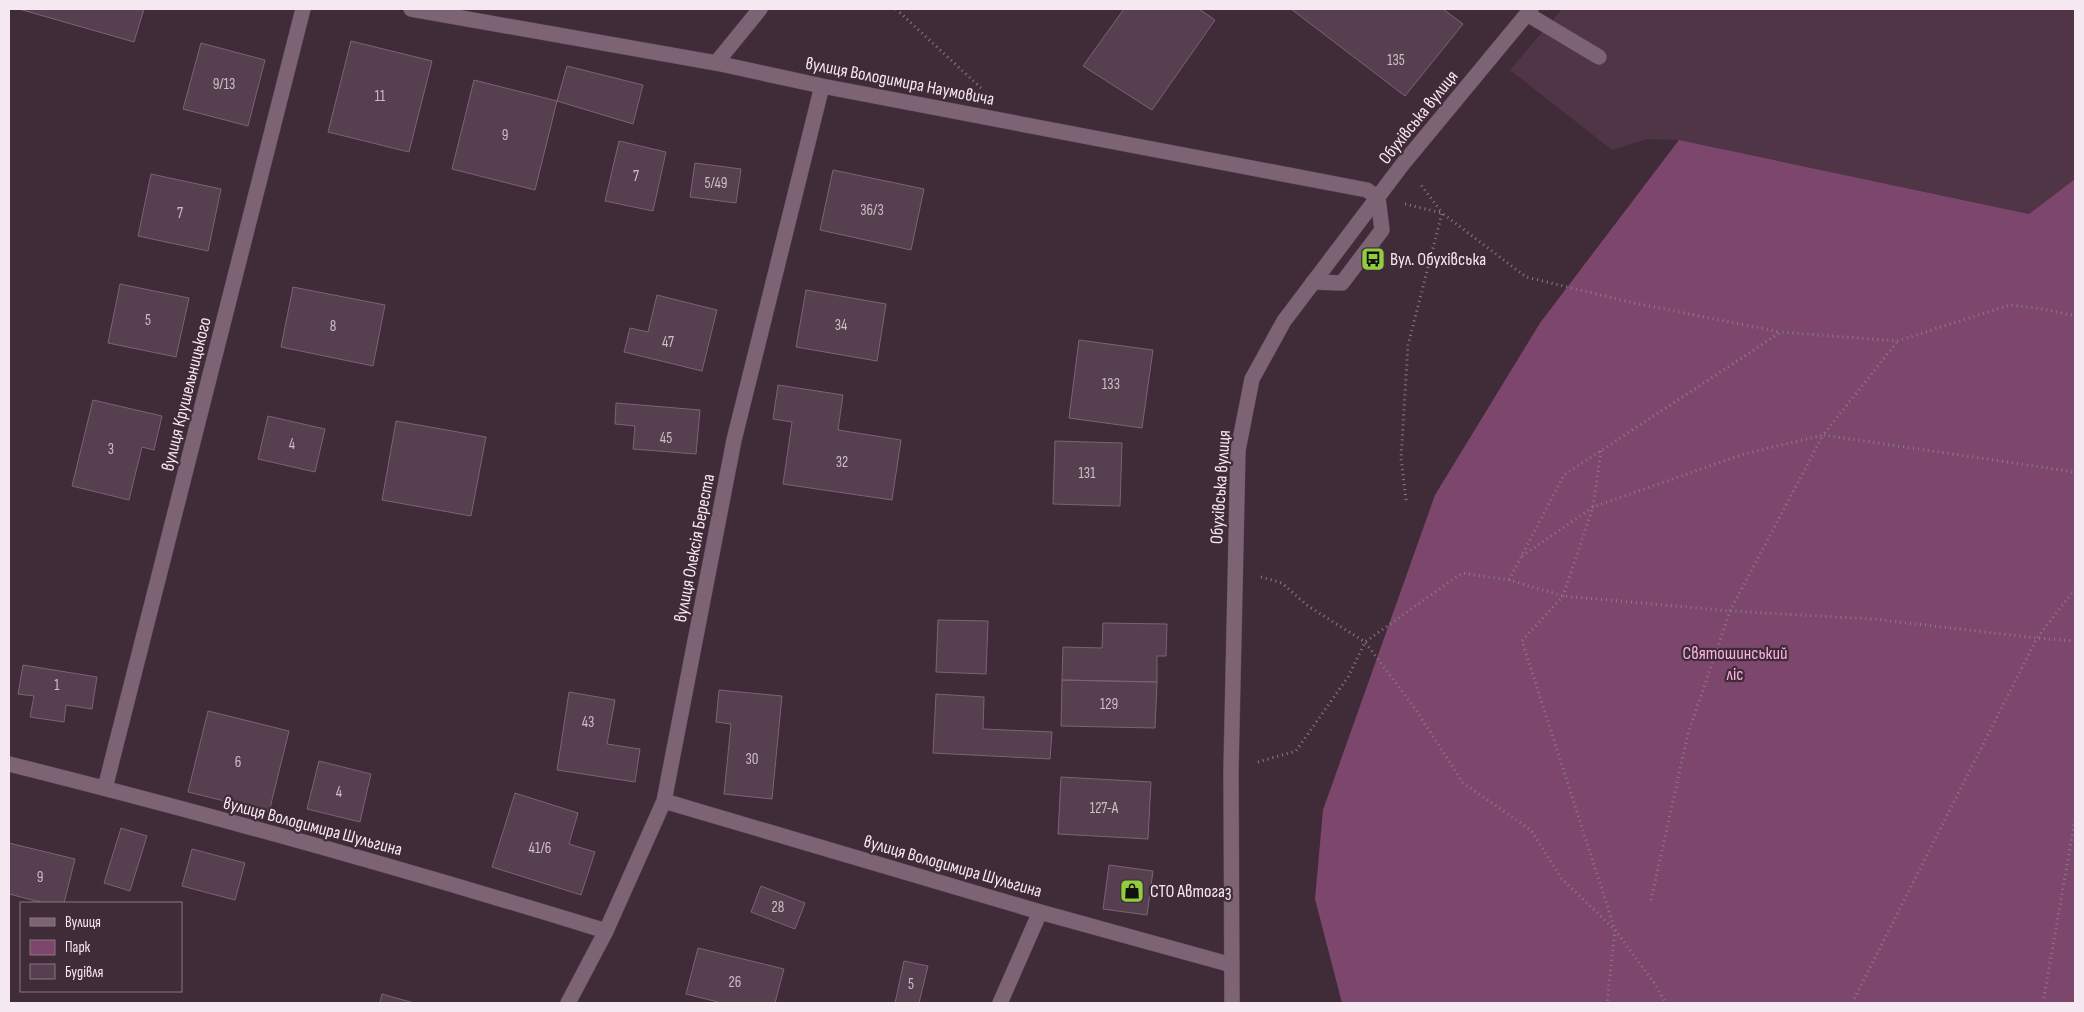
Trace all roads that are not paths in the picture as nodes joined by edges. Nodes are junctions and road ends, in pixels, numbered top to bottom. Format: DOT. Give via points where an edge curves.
graph roads {
  1 [pos="303,9"];
  2 [pos="412,9"];
  3 [pos="760,9"];
  4 [pos="1529,11"];
  5 [pos="1599,57"];
  6 [pos="716,63"];
  7 [pos="822,86"];
  8 [pos="1378,198"];
  9 [pos="1313,282"];
  10 [pos="9,764"];
  11 [pos="105,788"];
  12 [pos="664,801"];
  13 [pos="1040,912"];
  14 [pos="606,931"];
  15 [pos="1232,965"];
  16 [pos="568,1003"];
  17 [pos="1000,1003"];
  18 [pos="1232,1003"];
  1 -- 11 [label="street, вулиця Крушельницького"];
  2 -- 6 [label="street, вулиця Володимира Наумовича"];
  3 -- 6 [label="street"];
  4 -- 5 [label="street"];
  4 -- 8 [label="street, Обухівська вулиця"];
  6 -- 7 [label="street, вулиця Володимира Наумовича"];
  7 -- 8 [label="street, вулиця Володимира Наумовича" via="1367,190"];
  7 -- 12 [label="street, вулиця Олексія Береста" via="734,440"];
  8 -- 9 [label="street, Обухівська вулиця"];
  8 -- 9 [label="street" via="1382,230 1342,283"];
  9 -- 15 [label="street, Обухівська вулиця" via="1284,321 1252,379 1238,450 1231,770"];
  10 -- 11 [label="street, вулиця Володимира Шульгина"];
  11 -- 14 [label="street, вулиця Володимира Шульгина" via="450,883"];
  12 -- 13 [label="street, вулиця Володимира Шульгина"];
  12 -- 14 [label="street, вулиця Олексія Береста"];
  13 -- 15 [label="street, вулиця Володимира Шульгина"];
  13 -- 17 [label="street"];
  14 -- 16 [label="street, вулиця Олексія Береста"];
  15 -- 18 [label="street, Обухівська вулиця"];
}
